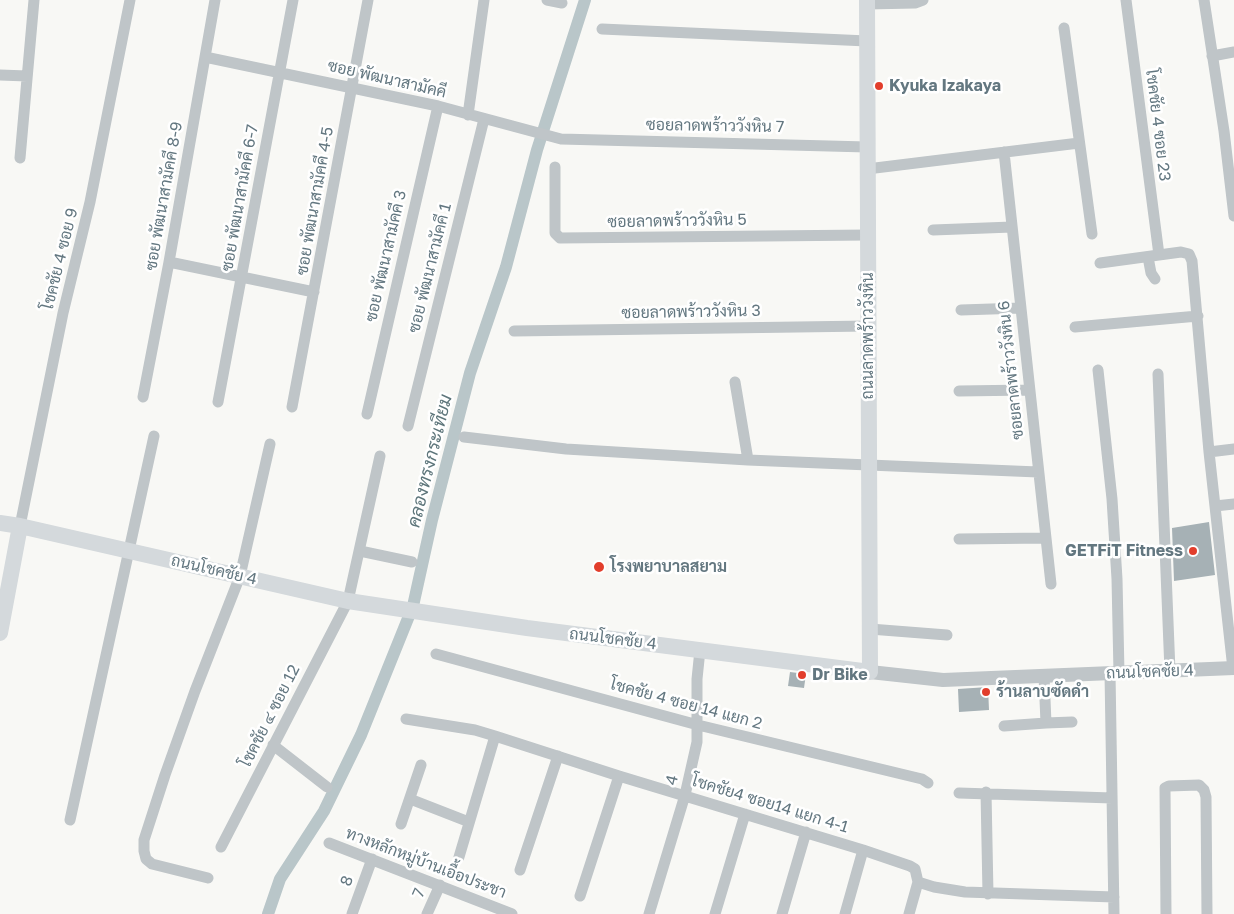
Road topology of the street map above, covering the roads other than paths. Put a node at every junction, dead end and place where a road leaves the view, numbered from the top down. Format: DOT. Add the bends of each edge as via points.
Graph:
graph roads {
  1 [pos="34,0"];
  2 [pos="130,0"];
  3 [pos="216,0"];
  4 [pos="293,0"];
  5 [pos="368,0"];
  6 [pos="484,0"];
  7 [pos="547,0"];
  8 [pos="923,0"];
  9 [pos="1126,0"];
  10 [pos="1204,0"];
  11 [pos="867,2"];
  12 [pos="562,4"];
  13 [pos="1064,28"];
  14 [pos="602,29"];
  15 [pos="867,40"];
  16 [pos="1234,52"];
  17 [pos="1212,56"];
  18 [pos="205,57"];
  19 [pos="279,72"];
  20 [pos="0,75"];
  21 [pos="27,76"];
  22 [pos="352,88"];
  23 [pos="438,106"];
  24 [pos="468,115"];
  25 [pos="484,118"];
  26 [pos="1229,130"];
  27 [pos="562,139"];
  28 [pos="1078,143"];
  29 [pos="867,147"];
  30 [pos="1004,152"];
  31 [pos="20,158"];
  32 [pos="555,167"];
  33 [pos="867,169"];
  34 [pos="1234,211"];
  35 [pos="1012,227"];
  36 [pos="933,230"];
  37 [pos="1092,234"];
  38 [pos="868,235"];
  39 [pos="1154,256"];
  40 [pos="169,262"];
  41 [pos="1100,263"];
  42 [pos="242,277"];
  43 [pos="1155,279"];
  44 [pos="314,292"];
  45 [pos="1021,308"];
  46 [pos="961,310"];
  47 [pos="1198,316"];
  48 [pos="868,326"];
  49 [pos="1074,327"];
  50 [pos="514,331"];
  51 [pos="1098,370"];
  52 [pos="1158,374"];
  53 [pos="735,382"];
  54 [pos="1029,390"];
  55 [pos="959,391"];
  56 [pos="142,397"];
  57 [pos="218,402"];
  58 [pos="292,407"];
  59 [pos="367,414"];
  60 [pos="408,426"];
  61 [pos="154,436"];
  62 [pos="464,437"];
  63 [pos="270,444"];
  64 [pos="1234,449"];
  65 [pos="1209,452"];
  66 [pos="380,456"];
  67 [pos="748,460"];
  68 [pos="869,465"];
  69 [pos="1038,472"];
  70 [pos="1234,504"];
  71 [pos="1215,506"];
  72 [pos="0,523"];
  73 [pos="20,526"];
  74 [pos="1046,538"];
  75 [pos="959,539"];
  76 [pos="130,551"];
  77 [pos="360,551"];
  78 [pos="412,562"];
  79 [pos="240,576"];
  80 [pos="1052,584"];
  81 [pos="348,601"];
  82 [pos="870,629"];
  83 [pos="0,633"];
  84 [pos="947,635"];
  85 [pos="700,650"];
  86 [pos="436,654"];
  87 [pos="1233,668"];
  88 [pos="1170,671"];
  89 [pos="870,672"];
  90 [pos="1114,673"];
  91 [pos="1044,676"];
  92 [pos="406,719"];
  93 [pos="1072,722"];
  94 [pos="1046,723"];
  95 [pos="698,725"];
  96 [pos="1004,726"];
  97 [pos="495,736"];
  98 [pos="272,745"];
  99 [pos="558,756"];
  100 [pos="421,765"];
  101 [pos="620,776"];
  102 [pos="928,783"];
  103 [pos="327,787"];
  104 [pos="986,792"];
  105 [pos="959,793"];
  106 [pos="685,795"];
  107 [pos="1112,798"];
  108 [pos="410,799"];
  109 [pos="746,814"];
  110 [pos="70,820"];
  111 [pos="469,822"];
  112 [pos="401,824"];
  113 [pos="806,832"];
  114 [pos="329,843"];
  115 [pos="221,847"];
  116 [pos="863,850"];
  117 [pos="459,857"];
  118 [pos="372,859"];
  119 [pos="520,870"];
  120 [pos="208,878"];
  121 [pos="918,882"];
  122 [pos="440,885"];
  123 [pos="988,894"];
  124 [pos="580,896"];
  125 [pos="1114,897"];
  126 [pos="508,913"];
  127 [pos="352,914"];
  128 [pos="427,914"];
  129 [pos="650,914"];
  130 [pos="715,914"];
  131 [pos="782,914"];
  132 [pos="845,914"];
  133 [pos="909,914"];
  134 [pos="1114,914"];
  135 [pos="1166,914"];
  136 [pos="1207,914"];
  1 -- 21 [label="street"];
  2 -- 73 [label="street, โชคชัย 4 ซอย 9"];
  3 -- 18 [label="street, ซอย พัฒนาสามัคคี 8-9"];
  4 -- 19 [label="street, ซอย พัฒนาสามัคคี 6-7"];
  5 -- 22 [label="street, ซอย พัฒนาสามัคคี 4-5"];
  6 -- 24 [label="street"];
  7 -- 12 [label="street"];
  8 -- 11 [label="street" via="915,3"];
  9 -- 39 [label="street, โชคชัย 4 ซอย 23"];
  10 -- 17 [label="street"];
  11 -- 15 [label="main road, ถนนลาดพร้าววังหิน"];
  13 -- 28 [label="street"];
  14 -- 15 [label="street"];
  15 -- 29 [label="main road, ถนนลาดพร้าววังหิน"];
  16 -- 17 [label="street"];
  17 -- 26 [label="street"];
  18 -- 19 [label="street, ซอย พัฒนาสามัคคี"];
  18 -- 40 [label="street, ซอย พัฒนาสามัคคี 8-9"];
  19 -- 22 [label="street, ซอย พัฒนาสามัคคี"];
  19 -- 42 [label="street, ซอย พัฒนาสามัคคี 6-7"];
  20 -- 21 [label="street"];
  21 -- 31 [label="street"];
  22 -- 23 [label="street, ซอย พัฒนาสามัคคี"];
  22 -- 44 [label="street, ซอย พัฒนาสามัคคี 4-5"];
  23 -- 24 [label="street, ซอย พัฒนาสามัคคี"];
  23 -- 59 [label="street, ซอย พัฒนาสามัคคี 3"];
  24 -- 25 [label="street, ซอย พัฒนาสามัคคี"];
  25 -- 27 [label="street, ซอย พัฒนาสามัคคี"];
  25 -- 60 [label="street, ซอย พัฒนาสามัคคี 1"];
  26 -- 34 [label="street"];
  27 -- 29 [label="street, ซอยลาดพร้าววังหิน 7"];
  28 -- 30 [label="street"];
  28 -- 37 [label="street"];
  29 -- 33 [label="main road, ถนนลาดพร้าววังหิน"];
  30 -- 33 [label="street"];
  30 -- 35 [label="street, ซอยลาดพร้าววังหิน 6"];
  32 -- 38 [label="street, ซอยลาดพร้าววังหิน 5" via="555,233 560,238"];
  33 -- 38 [label="main road, ถนนลาดพร้าววังหิน"];
  35 -- 36 [label="street"];
  35 -- 45 [label="street, ซอยลาดพร้าววังหิน 6"];
  38 -- 48 [label="main road, ถนนลาดพร้าววังหิน"];
  39 -- 41 [label="street"];
  39 -- 43 [label="street, โชคชัย 4 ซอย 23" via="1151,273"];
  39 -- 47 [label="street" via="1189,254"];
  40 -- 42 [label="street"];
  40 -- 56 [label="street, ซอย พัฒนาสามัคคี 8-9"];
  42 -- 44 [label="street"];
  42 -- 57 [label="street, ซอย พัฒนาสามัคคี 6-7"];
  44 -- 58 [label="street, ซอย พัฒนาสามัคคี 4-5"];
  45 -- 46 [label="street"];
  45 -- 54 [label="street, ซอยลาดพร้าววังหิน 6"];
  47 -- 49 [label="street"];
  47 -- 65 [label="street"];
  48 -- 50 [label="street, ซอยลาดพร้าววังหิน 3"];
  48 -- 68 [label="main road, ถนนลาดพร้าววังหิน"];
  51 -- 90 [label="street" via="1116,559"];
  52 -- 88 [label="street"];
  53 -- 67 [label="street"];
  54 -- 55 [label="street"];
  54 -- 69 [label="street, ซอยลาดพร้าววังหิน 6"];
  61 -- 76 [label="street"];
  62 -- 67 [label="street" via="566,449"];
  63 -- 79 [label="street"];
  64 -- 65 [label="street"];
  65 -- 71 [label="street"];
  66 -- 77 [label="street, โชคชัย ๔ ซอย 12"];
  67 -- 68 [label="street"];
  68 -- 69 [label="street"];
  68 -- 82 [label="main road, ถนนลาดพร้าววังหิน"];
  69 -- 74 [label="street, ซอยลาดพร้าววังหิน 6"];
  70 -- 71 [label="street"];
  71 -- 87 [label="street"];
  72 -- 73 [label="main road, ถนนโชคชัย 4"];
  73 -- 76 [label="main road, ถนนโชคชัย 4"];
  73 -- 83 [label="main road"];
  74 -- 75 [label="street"];
  74 -- 80 [label="street, ซอยลาดพร้าววังหิน 6"];
  76 -- 79 [label="main road, ถนนโชคชัย 4"];
  76 -- 110 [label="street"];
  77 -- 78 [label="street"];
  77 -- 81 [label="street, โชคชัย ๔ ซอย 12"];
  79 -- 81 [label="main road, ถนนโชคชัย 4"];
  79 -- 120 [label="street" via="164,775 144,840 146,859 152,864"];
  81 -- 85 [label="main road, ถนนโชคชัย 4"];
  81 -- 98 [label="street, โชคชัย ๔ ซอย 12"];
  82 -- 84 [label="street"];
  82 -- 89 [label="main road, ถนนลาดพร้าววังหิน"];
  85 -- 89 [label="main road, ถนนโชคชัย 4"];
  85 -- 95 [label="street, 4"];
  86 -- 95 [label="street, โชคชัย 4 ซอย 14 แยก 2"];
  87 -- 88 [label="street, ถนนโชคชัย 4"];
  88 -- 90 [label="street, ถนนโชคชัย 4"];
  89 -- 91 [label="street, ถนนโชคชัย 4" via="943,680"];
  90 -- 91 [label="street, ถนนโชคชัย 4"];
  90 -- 107 [label="street"];
  91 -- 94 [label="street"];
  92 -- 97 [label="street, โชคชัย4 ซอย14 แยก 4-1"];
  93 -- 94 [label="street"];
  94 -- 96 [label="street"];
  95 -- 102 [label="street, โชคชัย 4 ซอย 14 แยก 2"];
  95 -- 106 [label="street, 4"];
  97 -- 99 [label="street, โชคชัย4 ซอย14 แยก 4-1"];
  97 -- 111 [label="street"];
  98 -- 103 [label="street"];
  98 -- 115 [label="street, โชคชัย ๔ ซอย 12"];
  99 -- 101 [label="street, โชคชัย4 ซอย14 แยก 4-1"];
  99 -- 119 [label="street"];
  100 -- 108 [label="street"];
  101 -- 106 [label="street, โชคชัย4 ซอย14 แยก 4-1"];
  101 -- 124 [label="street"];
  104 -- 105 [label="street"];
  104 -- 107 [label="street"];
  104 -- 123 [label="street"];
  106 -- 109 [label="street, โชคชัย4 ซอย14 แยก 4-1"];
  106 -- 129 [label="street, 4"];
  107 -- 125 [label="street"];
  108 -- 111 [label="street"];
  108 -- 112 [label="street"];
  109 -- 113 [label="street, โชคชัย4 ซอย14 แยก 4-1"];
  109 -- 130 [label="street"];
  111 -- 117 [label="street"];
  113 -- 116 [label="street, โชคชัย4 ซอย14 แยก 4-1"];
  113 -- 131 [label="street"];
  114 -- 118 [label="street, ทางหลักหมู่บ้านเอื้อประชา"];
  116 -- 121 [label="street, โชคชัย4 ซอย14 แยก 4-1" via="910,866 915,869"];
  116 -- 132 [label="street"];
  118 -- 122 [label="street, ทางหลักหมู่บ้านเอื้อประชา"];
  118 -- 127 [label="street, 8"];
  121 -- 123 [label="street" via="948,890"];
  121 -- 133 [label="street"];
  122 -- 126 [label="street, ทางหลักหมู่บ้านเอื้อประชา"];
  122 -- 128 [label="street, 7"];
  123 -- 125 [label="street"];
  125 -- 134 [label="street"];
  135 -- 136 [label="street" via="1165,788 1199,785 1206,797"];
}
